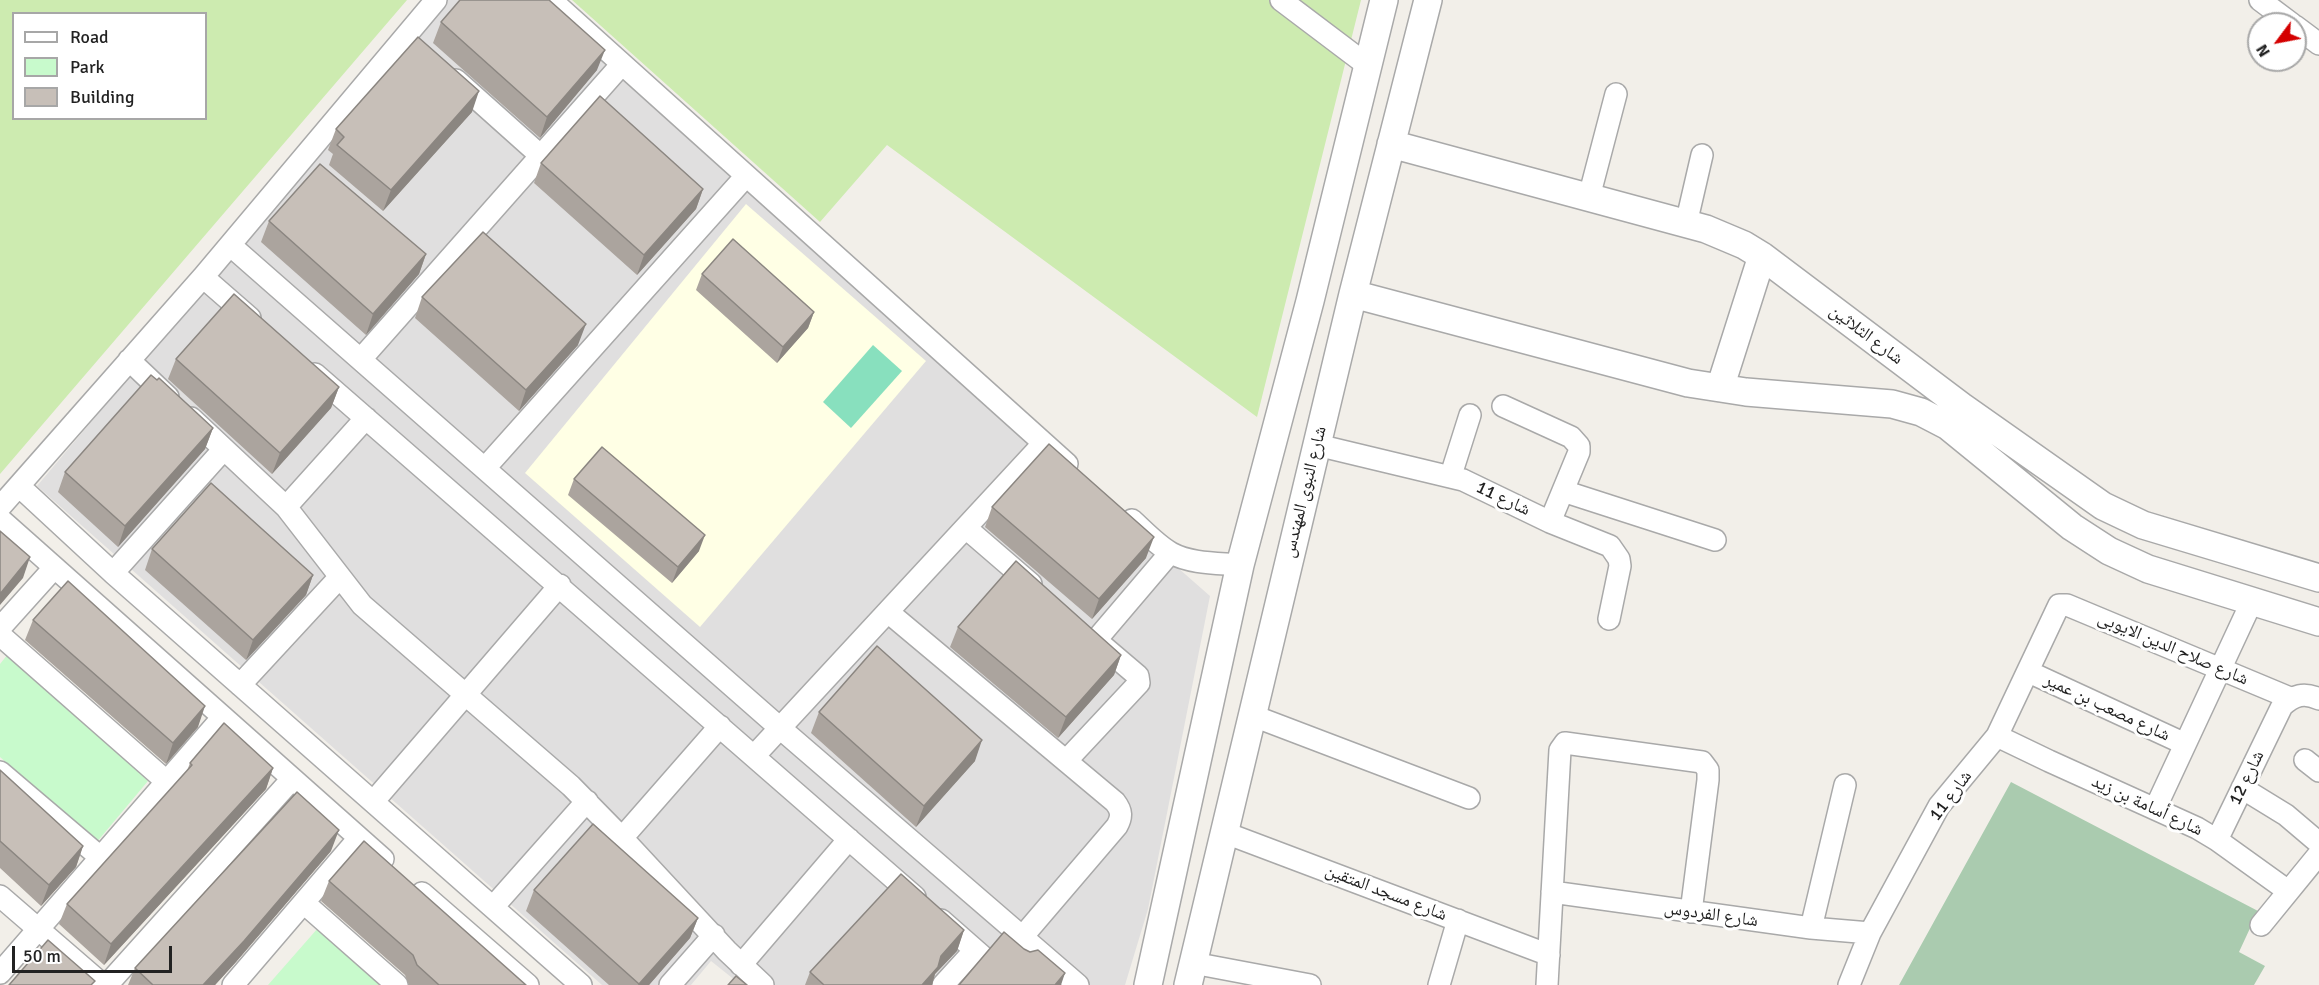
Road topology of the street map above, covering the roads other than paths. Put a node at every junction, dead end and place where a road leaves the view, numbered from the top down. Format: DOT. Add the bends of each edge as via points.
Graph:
graph roads {
  1 [pos="436,0"];
  2 [pos="551,0"];
  3 [pos="1281,0"];
  4 [pos="1384,0"];
  5 [pos="1428,0"];
  6 [pos="2260,0"];
  7 [pos="2276,12"];
  8 [pos="2307,35"];
  9 [pos="406,36"];
  10 [pos="2319,44"];
  11 [pos="423,51"];
  12 [pos="622,64"];
  13 [pos="1368,65"];
  14 [pos="440,66"];
  15 [pos="1616,94"];
  16 [pos="1391,144"];
  17 [pos="1702,155"];
  18 [pos="541,156"];
  19 [pos="302,159"];
  20 [pos="320,174"];
  21 [pos="746,176"];
  22 [pos="1589,197"];
  23 [pos="1686,224"];
  24 [pos="230,245"];
  25 [pos="1762,256"];
  26 [pos="419,258"];
  27 [pos="437,273"];
  28 [pos="203,277"];
  29 [pos="1310,301"];
  30 [pos="1351,302"];
  31 [pos="267,332"];
  32 [pos="361,359"];
  33 [pos="129,360"];
  34 [pos="303,363"];
  35 [pos="1720,387"];
  36 [pos="1503,406"];
  37 [pos="1470,415"];
  38 [pos="1954,416"];
  39 [pos="366,418"];
  40 [pos="1044,444"];
  41 [pos="1317,445"];
  42 [pos="224,449"];
  43 [pos="485,468"];
  44 [pos="1079,475"];
  45 [pos="1451,475"];
  46 [pos="19,486"];
  47 [pos="1563,491"];
  48 [pos="1115,506"];
  49 [pos="0,507"];
  50 [pos="286,507"];
  51 [pos="0,519"];
  52 [pos="1550,522"];
  53 [pos="966,528"];
  54 [pos="1715,540"];
  55 [pos="1170,553"];
  56 [pos="1240,565"];
  57 [pos="54,568"];
  58 [pos="113,573"];
  59 [pos="339,578"];
  60 [pos="2319,578"];
  61 [pos="560,585"];
  62 [pos="1044,595"];
  63 [pos="2252,601"];
  64 [pos="2056,608"];
  65 [pos="888,612"];
  66 [pos="1609,619"];
  67 [pos="2319,622"];
  68 [pos="1079,625"];
  69 [pos="0,628"];
  70 [pos="0,635"];
  71 [pos="1096,640"];
  72 [pos="2219,669"];
  73 [pos="2029,672"];
  74 [pos="240,685"];
  75 [pos="466,694"];
  76 [pos="2290,698"];
  77 [pos="2319,699"];
  78 [pos="1251,714"];
  79 [pos="223,717"];
  80 [pos="720,726"];
  81 [pos="780,728"];
  82 [pos="1997,736"];
  83 [pos="2185,744"];
  84 [pos="754,756"];
  85 [pos="1066,762"];
  86 [pos="0,772"];
  87 [pos="292,779"];
  88 [pos="166,781"];
  89 [pos="1845,785"];
  90 [pos="2242,788"];
  91 [pos="1469,798"];
  92 [pos="586,801"];
  93 [pos="373,802"];
  94 [pos="2155,809"];
  95 [pos="1223,832"];
  96 [pos="359,838"];
  97 [pos="622,838"];
  98 [pos="849,839"];
  99 [pos="2217,840"];
  100 [pos="2319,843"];
  101 [pos="2319,854"];
  102 [pos="99,857"];
  103 [pos="2288,891"];
  104 [pos="1552,892"];
  105 [pos="0,896"];
  106 [pos="303,903"];
  107 [pos="493,907"];
  108 [pos="1691,912"];
  109 [pos="1458,920"];
  110 [pos="2261,925"];
  111 [pos="1811,928"];
  112 [pos="38,929"];
  113 [pos="1870,933"];
  114 [pos="714,936"];
  115 [pos="1023,936"];
  116 [pos="975,950"];
  117 [pos="1549,955"];
  118 [pos="741,965"];
  119 [pos="0,973"];
  120 [pos="1191,974"];
  121 [pos="239,983"];
  122 [pos="105,985"];
  123 [pos="397,985"];
  124 [pos="528,985"];
  125 [pos="581,985"];
  126 [pos="670,985"];
  127 [pos="763,985"];
  128 [pos="943,985"];
  129 [pos="1015,985"];
  130 [pos="1078,985"];
  131 [pos="1148,985"];
  132 [pos="1310,985"];
  133 [pos="1439,985"];
  134 [pos="1547,985"];
  135 [pos="1850,985"];
  1 -- 9 [label="street"];
  2 -- 12 [label="street"];
  3 -- 13 [label="street"];
  4 -- 13 [label="street"];
  5 -- 16 [label="street, شارع النبوى المهندس"];
  6 -- 7 [label="street"];
  8 -- 10 [label="street"];
  9 -- 11 [label="street"];
  9 -- 19 [label="street"];
  12 -- 18 [label="street"];
  12 -- 21 [label="street"];
  13 -- 29 [label="street"];
  14 -- 18 [label="street"];
  15 -- 22 [label="street"];
  16 -- 22 [label="street, شارع الثلاثين"];
  16 -- 30 [label="street, شارع النبوى المهندس"];
  17 -- 23 [label="street"];
  18 -- 27 [label="street"];
  19 -- 20 [label="street"];
  19 -- 24 [label="street"];
  21 -- 40 [label="street"];
  21 -- 43 [label="street"];
  22 -- 23 [label="street, شارع الثلاثين"];
  23 -- 25 [label="street, شارع الثلاثين" via="1725,236"];
  24 -- 28 [label="street"];
  24 -- 32 [label="street"];
  25 -- 35 [label="street"];
  25 -- 38 [label="street, شارع الثلاثين"];
  26 -- 27 [label="street"];
  27 -- 32 [label="street"];
  28 -- 31 [label="street"];
  28 -- 33 [label="street"];
  29 -- 30 [label="street, شارع الثلاثين"];
  29 -- 56 [label="street"];
  30 -- 35 [label="street, شارع الثلاثين" via="1688,383"];
  30 -- 41 [label="street, شارع النبوى المهندس"];
  32 -- 43 [label="street"];
  33 -- 42 [label="street"];
  33 -- 46 [label="street"];
  34 -- 39 [label="street"];
  35 -- 38 [label="street, شارع الثلاثين" via="1746,393 1892,404"];
  36 -- 47 [label="street" via="1576,441 1579,452"];
  37 -- 45 [label="street"];
  38 -- 60 [label="street, شارع الثلاثين" via="2122,516"];
  38 -- 63 [label="street, شارع الثلاثين" via="2072,527 2109,551 2148,569"];
  39 -- 50 [label="street"];
  39 -- 61 [label="street"];
  40 -- 44 [label="street"];
  40 -- 53 [label="street"];
  41 -- 45 [label="street, شارع 11"];
  41 -- 78 [label="street, شارع النبوى المهندس"];
  42 -- 50 [label="street"];
  42 -- 58 [label="street"];
  43 -- 81 [label="street"];
  45 -- 52 [label="street, شارع 11"];
  46 -- 49 [label="street"];
  46 -- 58 [label="street"];
  47 -- 52 [label="street"];
  47 -- 54 [label="street"];
  48 -- 55 [label="street"];
  50 -- 59 [label="street"];
  51 -- 57 [label="street"];
  52 -- 66 [label="street, شارع 11" via="1603,542 1616,551 1620,566"];
  53 -- 62 [label="street"];
  53 -- 65 [label="street"];
  55 -- 56 [label="street" via="1189,560"];
  55 -- 71 [label="street"];
  56 -- 131 [label="street"];
  57 -- 69 [label="street"];
  57 -- 79 [label="street"];
  58 -- 74 [label="street"];
  59 -- 74 [label="street"];
  59 -- 75 [label="street" via="362,605"];
  61 -- 75 [label="street"];
  61 -- 80 [label="street"];
  63 -- 67 [label="street, شارع الثلاثين"];
  63 -- 72 [label="street"];
  64 -- 72 [label="street, شارع صلاح الدين الايوبى" via="2067,605"];
  64 -- 73 [label="street, شارع 11"];
  65 -- 81 [label="street"];
  65 -- 85 [label="street"];
  68 -- 71 [label="street"];
  70 -- 88 [label="street"];
  71 -- 85 [label="street" via="1138,676 1139,683"];
  72 -- 76 [label="street, شارع صلاح الدين الايوبى"];
  72 -- 83 [label="street"];
  73 -- 82 [label="street, شارع 11"];
  73 -- 83 [label="street, شارع مصعب بن عمير"];
  74 -- 93 [label="street"];
  75 -- 92 [label="street"];
  75 -- 93 [label="street"];
  76 -- 77 [label="street" via="2310,695"];
  76 -- 90 [label="street, شارع 12" via="2282,706"];
  78 -- 91 [label="street"];
  78 -- 95 [label="street, شارع النبوى المهندس"];
  79 -- 87 [label="street"];
  79 -- 88 [label="street"];
  80 -- 84 [label="street"];
  80 -- 97 [label="street"];
  81 -- 84 [label="street"];
  81 -- 115 [label="street"];
  82 -- 94 [label="street, شارع أسامة بن زيد"];
  82 -- 113 [label="street, شارع 11" via="1939,806"];
  83 -- 94 [label="street"];
  84 -- 98 [label="street"];
  85 -- 115 [label="street" via="1115,802 1121,818"];
  86 -- 102 [label="street"];
  87 -- 96 [label="street"];
  87 -- 122 [label="street"];
  88 -- 102 [label="street"];
  89 -- 111 [label="street"];
  90 -- 99 [label="street, شارع 12"];
  90 -- 100 [label="street" via="2286,815"];
  92 -- 97 [label="street"];
  92 -- 107 [label="street"];
  93 -- 107 [label="street"];
  94 -- 99 [label="street, شارع أسامة بن زيد"];
  95 -- 109 [label="street, شارع مسجد المتقين"];
  95 -- 120 [label="street, شارع النبوى المهندس"];
  96 -- 106 [label="street"];
  96 -- 124 [label="street"];
  97 -- 114 [label="street"];
  98 -- 116 [label="street"];
  98 -- 118 [label="street"];
  99 -- 103 [label="street, شارع أسامة بن زيد"];
  101 -- 103 [label="street"];
  102 -- 112 [label="street"];
  103 -- 110 [label="street"];
  104 -- 108 [label="street, شارع الفردوس"];
  104 -- 108 [label="street" via="1561,746 1570,743 1693,759 1708,770"];
  104 -- 117 [label="street"];
  105 -- 112 [label="street"];
  106 -- 121 [label="street"];
  106 -- 123 [label="street"];
  107 -- 125 [label="street"];
  108 -- 111 [label="street, شارع الفردوس"];
  109 -- 117 [label="street, شارع مسجد المتقين"];
  109 -- 133 [label="street"];
  111 -- 113 [label="street, شارع الفردوس"];
  112 -- 119 [label="street"];
  112 -- 122 [label="street"];
  113 -- 135 [label="street, شارع 11"];
  114 -- 118 [label="street"];
  114 -- 126 [label="street"];
  115 -- 130 [label="street"];
  116 -- 128 [label="street"];
  116 -- 129 [label="street"];
  117 -- 134 [label="street"];
  118 -- 127 [label="street"];
  120 -- 132 [label="street"];
}
